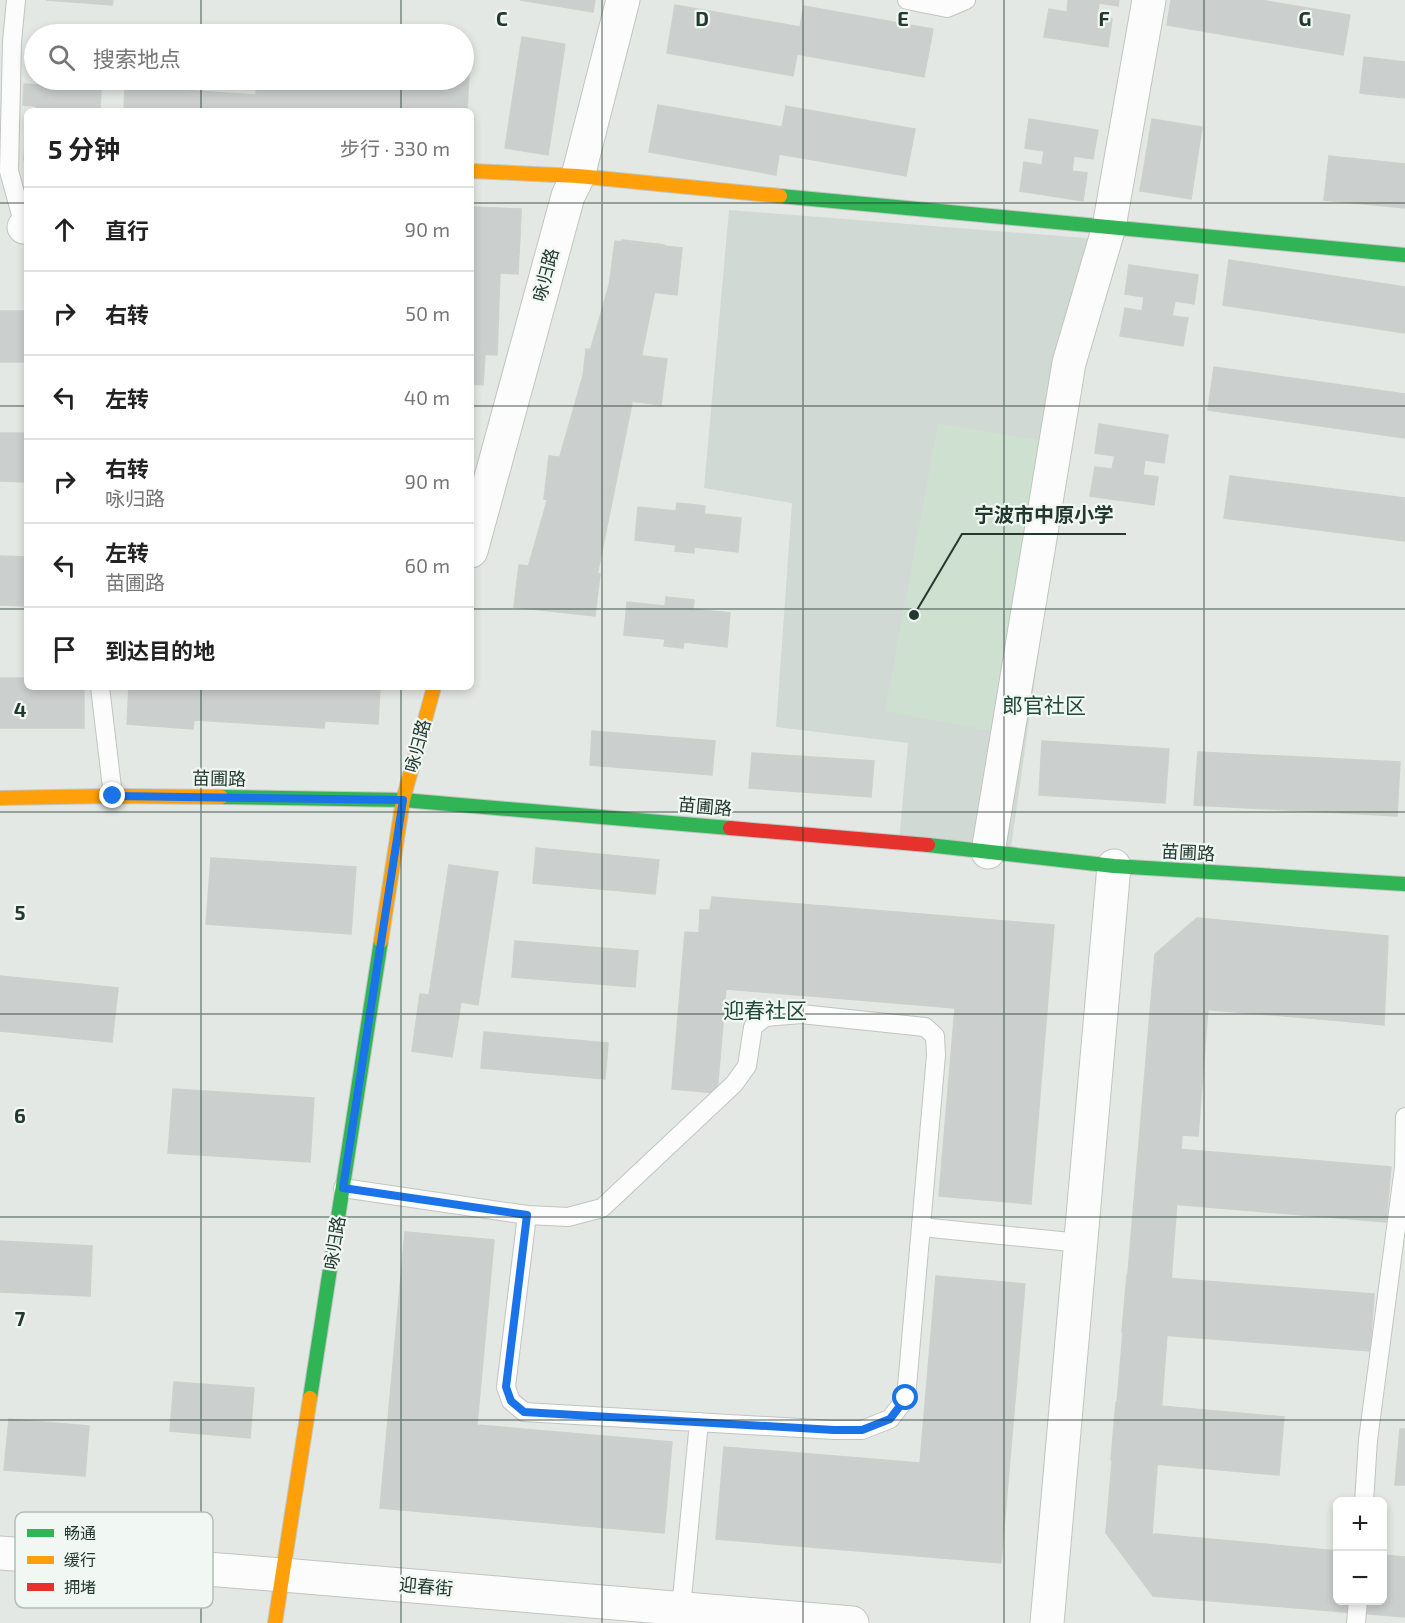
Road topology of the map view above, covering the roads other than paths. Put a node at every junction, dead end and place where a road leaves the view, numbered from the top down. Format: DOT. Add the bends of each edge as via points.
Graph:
graph roads {
  1 [pos="16,0"];
  2 [pos="623,0"];
  3 [pos="907,0"];
  4 [pos="966,0"];
  5 [pos="1149,0"];
  6 [pos="474,171"];
  7 [pos="578,176"];
  8 [pos="24,223"];
  9 [pos="1109,228"];
  10 [pos="1405,255"];
  11 [pos="474,540"];
  12 [pos="99,690"];
  13 [pos="433,690"];
  14 [pos="113,796"];
  15 [pos="0,798"];
  16 [pos="403,800"];
  17 [pos="988,852"];
  18 [pos="1114,867"];
  19 [pos="1405,884"];
  20 [pos="1405,1117"];
  21 [pos="343,1188"];
  22 [pos="527,1215"];
  23 [pos="921,1227"];
  24 [pos="1081,1243"];
  25 [pos="699,1422"];
  26 [pos="1364,1497"];
  27 [pos="0,1553"];
  28 [pos="15,1554"];
  29 [pos="213,1570"];
  30 [pos="283,1575"];
  31 [pos="1358,1605"];
  32 [pos="681,1608"];
  33 [pos="275,1623"];
  34 [pos="852,1623"];
  35 [pos="1047,1623"];
  36 [pos="1356,1623"];
  1 -- 8 [label="lane" via="9,171"];
  2 -- 7 [label="street, 咏归路"];
  3 -- 4 [label="lane" via="947,8"];
  5 -- 9 [label="street"];
  6 -- 7 [label="street"];
  7 -- 9 [label="street"];
  7 -- 11 [label="street, 咏归路" via="568,196"];
  9 -- 10 [label="street"];
  9 -- 17 [label="street" via="1069,363"];
  12 -- 14 [label="lane"];
  13 -- 16 [label="street, 咏归路"];
  14 -- 15 [label="street, 苗圃路"];
  14 -- 16 [label="street, 苗圃路"];
  16 -- 17 [label="street, 苗圃路"];
  16 -- 21 [label="street, 咏归路"];
  17 -- 18 [label="street, 苗圃路"];
  18 -- 19 [label="street, 苗圃路"];
  18 -- 24 [label="street"];
  20 -- 26 [label="lane" via="1404,1167 1368,1440"];
  21 -- 22 [label="lane"];
  21 -- 30 [label="street, 咏归路"];
  22 -- 23 [label="lane" via="568,1217 602,1208 734,1084 747,1066 753,1027 765,1017 801,1014 925,1027 935,1036"];
  22 -- 25 [label="lane" via="506,1387 511,1401 524,1412"];
  23 -- 24 [label="lane"];
  23 -- 25 [label="lane" via="906,1398 890,1419 862,1430"];
  24 -- 35 [label="street"];
  25 -- 32 [label="lane"];
  27 -- 28 [label="street, 迎春街"];
  29 -- 30 [label="street, 迎春街"];
  30 -- 32 [label="street, 迎春街"];
  30 -- 33 [label="street, 咏归路"];
  31 -- 36 [label="lane"];
  32 -- 34 [label="street, 迎春街"];
}
